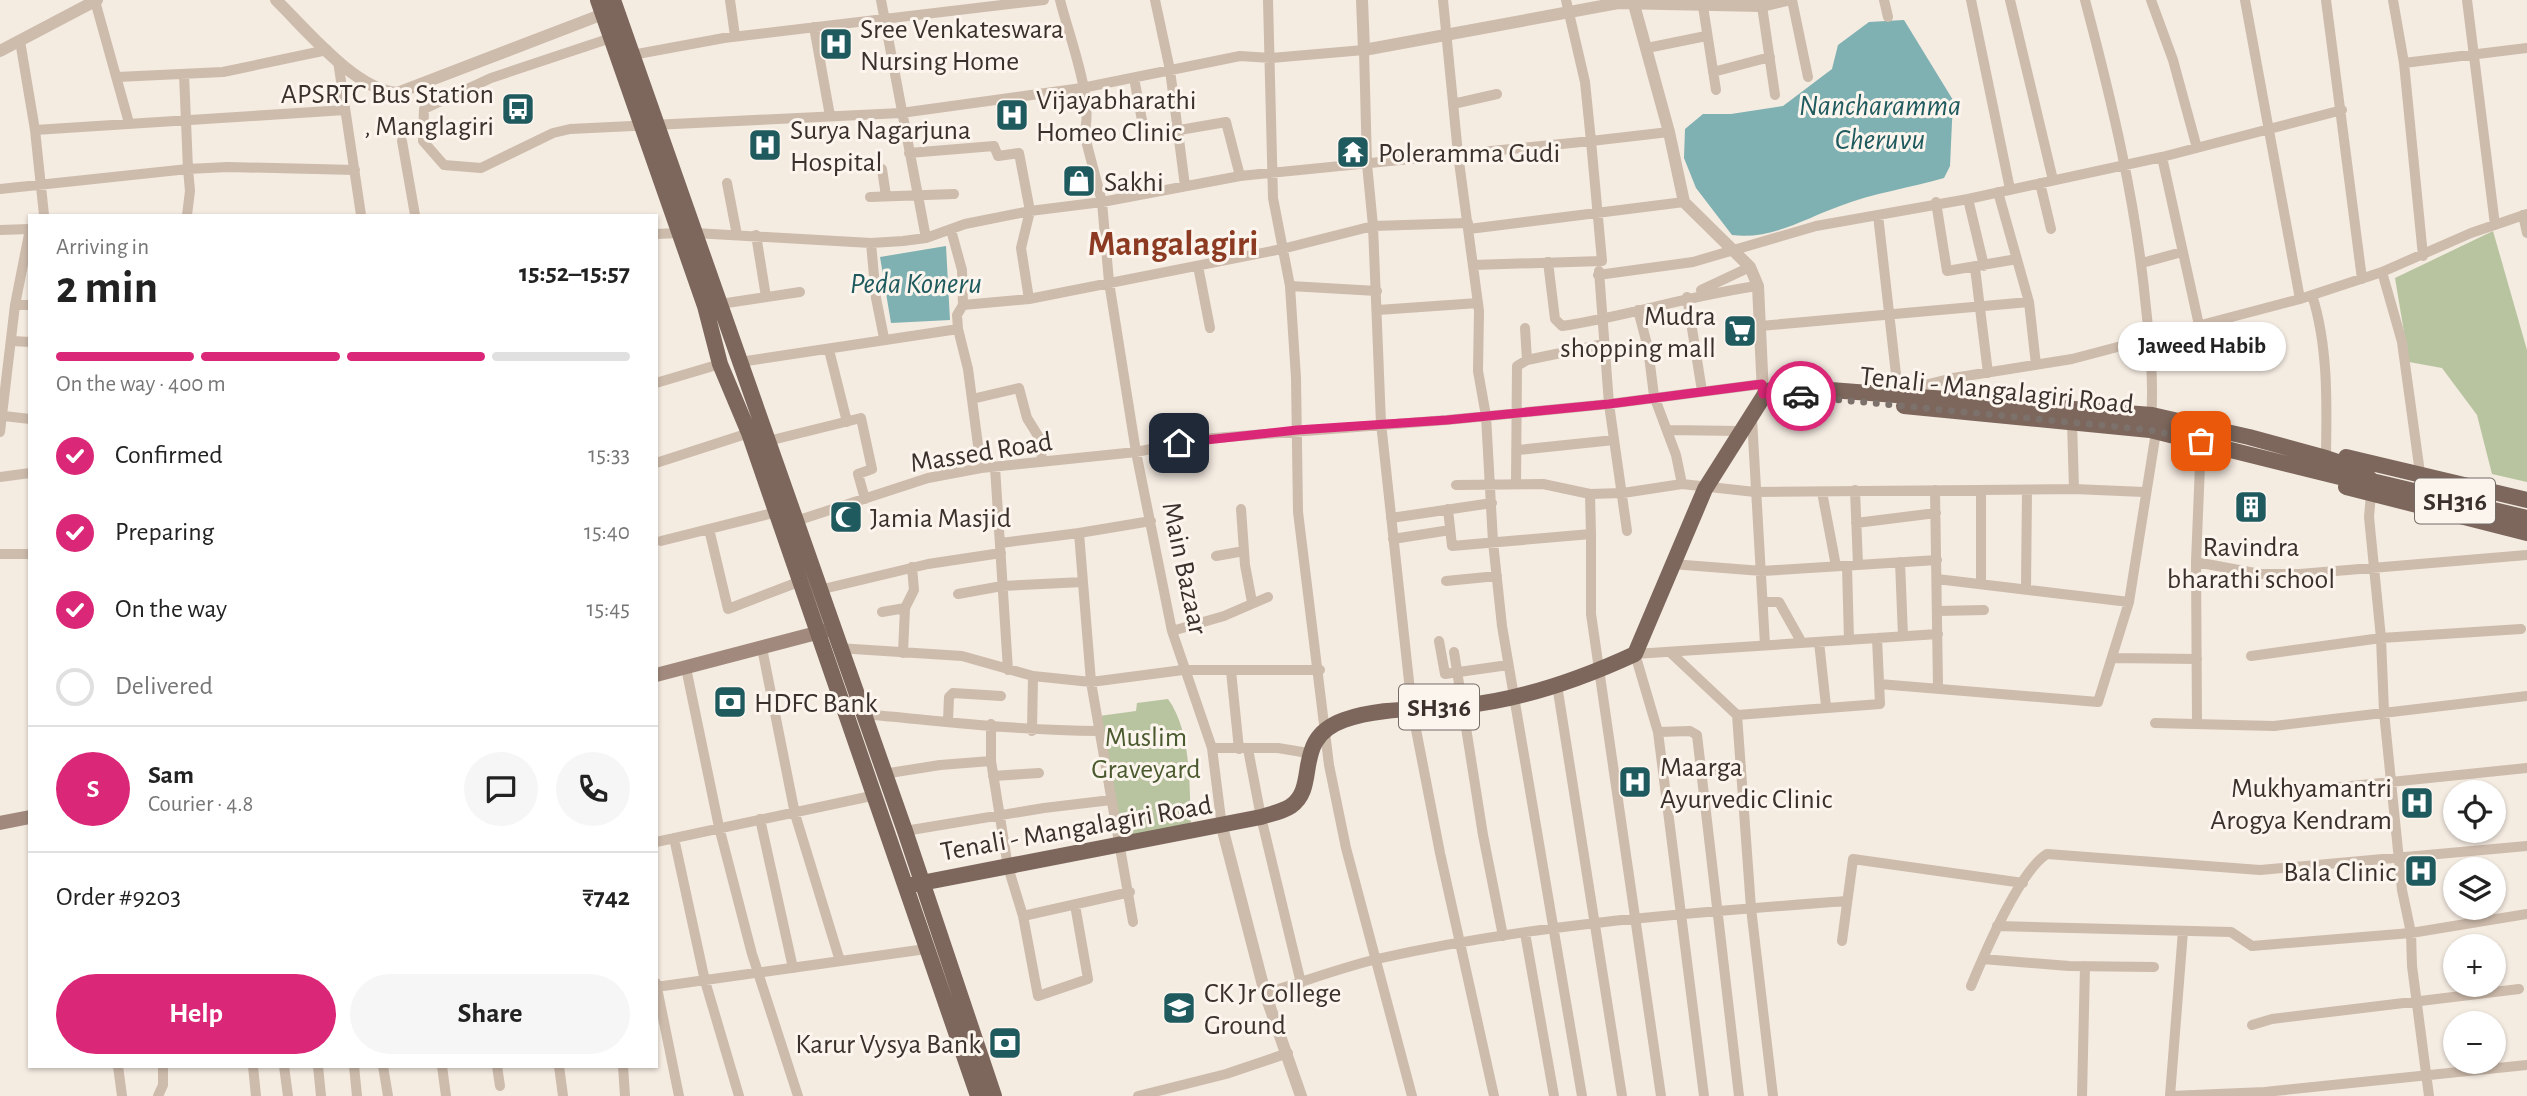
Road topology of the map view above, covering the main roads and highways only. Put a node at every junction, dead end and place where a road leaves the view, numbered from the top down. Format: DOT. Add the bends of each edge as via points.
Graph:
graph roads {
  1 [pos="608,6"];
  2 [pos="650,125"];
  3 [pos="687,233"];
  4 [pos="1781,390"];
  5 [pos="2152,426"];
  6 [pos="2309,453"];
  7 [pos="2376,487"];
  8 [pos="2527,500"];
  9 [pos="2527,518"];
  10 [pos="2527,533"];
  11 [pos="828,640"];
  12 [pos="658,675"];
  13 [pos="28,817"];
  14 [pos="0,822"];
  15 [pos="914,884"];
  16 [pos="978,1096"];
  17 [pos="994,1096"];
  1 -- 2 [label="main road" via="632,55"];
  1 -- 2 [label="main road" via="611,38"];
  2 -- 3 [label="main road"];
  3 -- 11 [label="main road" via="720,364 801,581"];
  3 -- 11 [label="main road" via="720,304 796,521 819,590"];
  4 -- 5 [label="main road, Tenali - Mangalagiri Road / SH316" via="1892,393"];
  4 -- 5 [label="main road, Tenali - Mangalagiri Road / SH316" via="1793,396"];
  4 -- 15 [label="main road, Tenali - Mangalagiri Road / SH316" via="1762,389 1705,489 1635,654 1599,671 1513,697 1343,720 1326,730 1308,752 1296,801 1261,817"];
  5 -- 6 [label="main road, Tenali - Mangalagiri Road / SH316"];
  5 -- 7 [label="main road, Tenali - Mangalagiri Road / SH316" via="2315,470 2333,484"];
  6 -- 7 [label="main road, Tenali - Mangalagiri Road / SH316" via="2359,468"];
  6 -- 8 [label="main road" via="2420,473"];
  7 -- 9 [label="main road, Tenali - Mangalagiri Road / SH316"];
  7 -- 10 [label="main road"];
  11 -- 12 [label="main road" via="762,648"];
  11 -- 15 [label="main road" via="876,795"];
  11 -- 15 [label="main road" via="863,714 905,831"];
  13 -- 14 [label="main road"];
  15 -- 16 [label="main road" via="926,949"];
  15 -- 17 [label="main road"];
}
